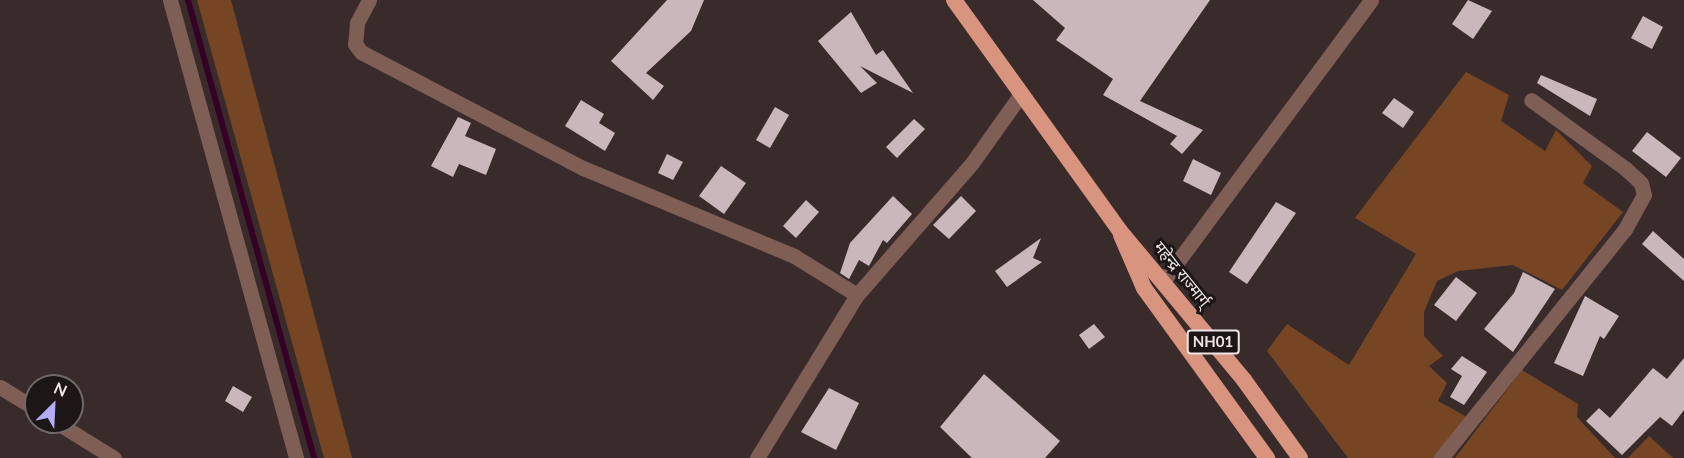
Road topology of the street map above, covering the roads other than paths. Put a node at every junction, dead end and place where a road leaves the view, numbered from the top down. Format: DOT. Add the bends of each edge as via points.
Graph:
graph roads {
  1 [pos="170,0"];
  2 [pos="369,0"];
  3 [pos="954,0"];
  4 [pos="1371,0"];
  5 [pos="1021,94"];
  6 [pos="1531,100"];
  7 [pos="1120,231"];
  8 [pos="1164,280"];
  9 [pos="857,295"];
  10 [pos="0,387"];
  11 [pos="24,402"];
  12 [pos="75,434"];
  13 [pos="114,458"];
  14 [pos="296,458"];
  15 [pos="757,458"];
  16 [pos="1267,458"];
  17 [pos="1300,458"];
  18 [pos="1441,458"];
  1 -- 14 [label="street"];
  2 -- 9 [label="street" via="355,44 378,63 583,168 794,256"];
  3 -- 5 [label="highway, महेन्द्र राज्मार्ग् / NH01"];
  4 -- 8 [label="street"];
  5 -- 7 [label="highway, महेन्द्र राज्मार्ग् / NH01"];
  5 -- 9 [label="street" via="972,163"];
  6 -- 18 [label="street" via="1626,169 1641,183 1644,195 1625,229"];
  7 -- 8 [label="highway, महेन्द्र राज्मार्ग् / NH01"];
  7 -- 16 [label="highway, महेन्द्र राज्मार्ग् / NH01" via="1144,288"];
  8 -- 17 [label="highway, महेन्द्र राज्मार्ग् / NH01"];
  9 -- 15 [label="street"];
  10 -- 11 [label="street"];
  12 -- 13 [label="street"];
}
